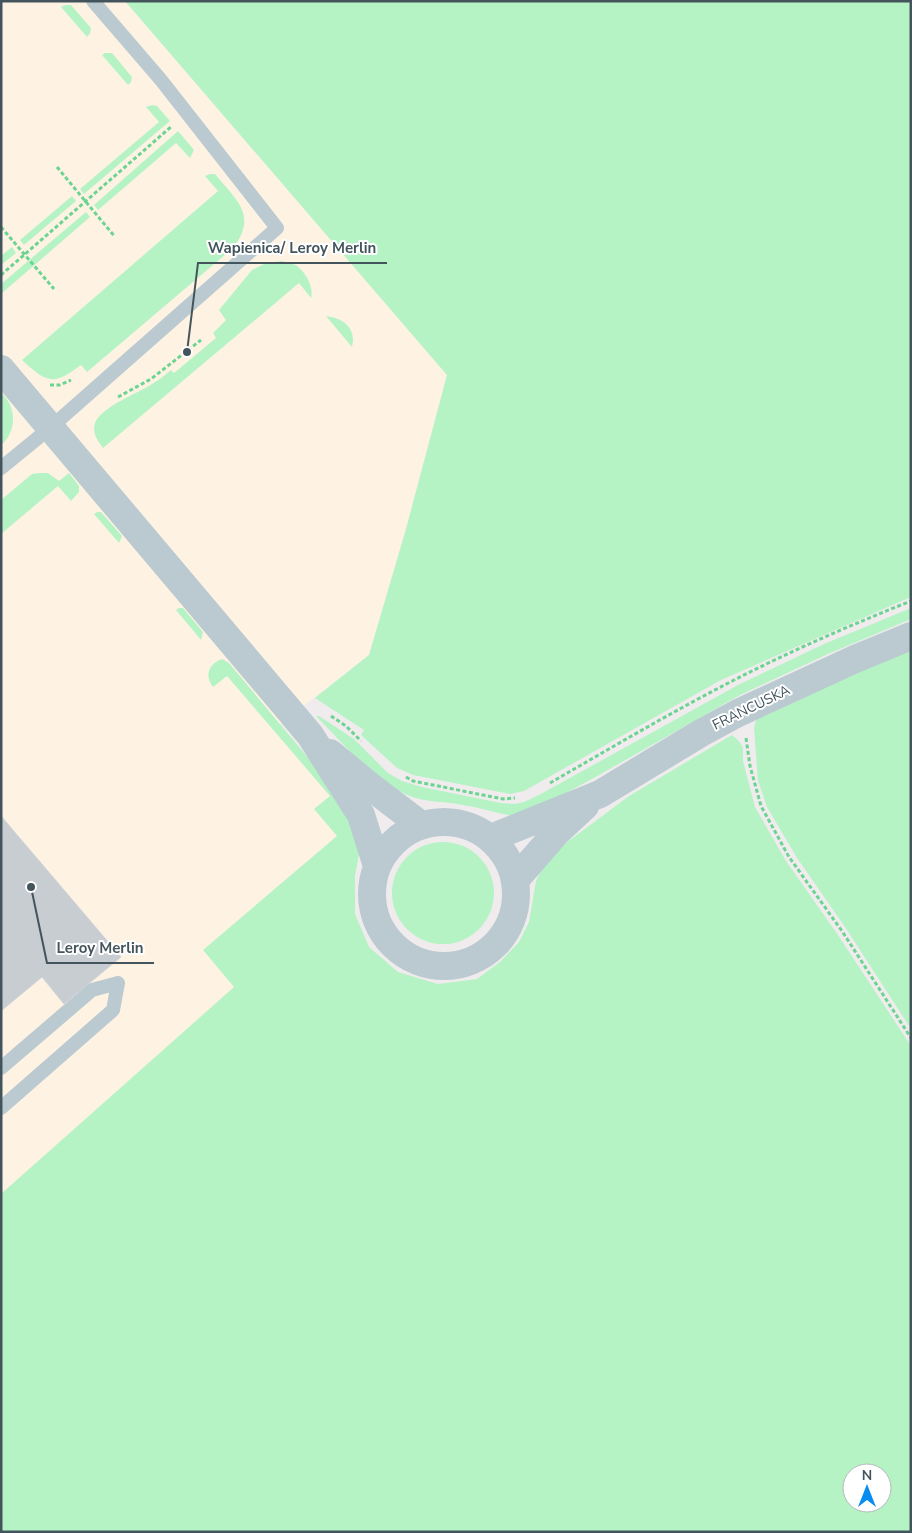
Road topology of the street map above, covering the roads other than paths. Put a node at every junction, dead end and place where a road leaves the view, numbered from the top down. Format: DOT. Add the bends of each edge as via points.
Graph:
graph roads {
  1 [pos="94,1"];
  2 [pos="1,368"];
  3 [pos="50,428"];
  4 [pos="1,468"];
  5 [pos="911,636"];
  6 [pos="310,736"];
  7 [pos="600,794"];
  8 [pos="421,824"];
  9 [pos="491,838"];
  10 [pos="377,866"];
  11 [pos="516,879"];
  12 [pos="1,1068"];
  13 [pos="1,1108"];
  1 -- 3 [label="lane" via="187,112 277,228"];
  2 -- 3 [label="street"];
  3 -- 4 [label="lane"];
  3 -- 6 [label="street"];
  5 -- 7 [label="street, FRANCUSKA" via="738,714"];
  6 -- 8 [label="street"];
  6 -- 10 [label="street" via="361,815"];
  7 -- 9 [label="street, FRANCUSKA"];
  7 -- 11 [label="street, FRANCUSKA" via="556,833"];
  8 -- 9 [label="street" via="446,821 470,825"];
  8 -- 10 [label="street" via="402,834 387,848"];
  9 -- 11 [label="street" via="507,857"];
  10 -- 11 [label="street" via="371,890 374,914 385,936 403,954 425,964 450,966 474,961 494,947 509,927 516,904"];
  12 -- 13 [label="lane" via="92,990 118,984 113,1010"];
}
